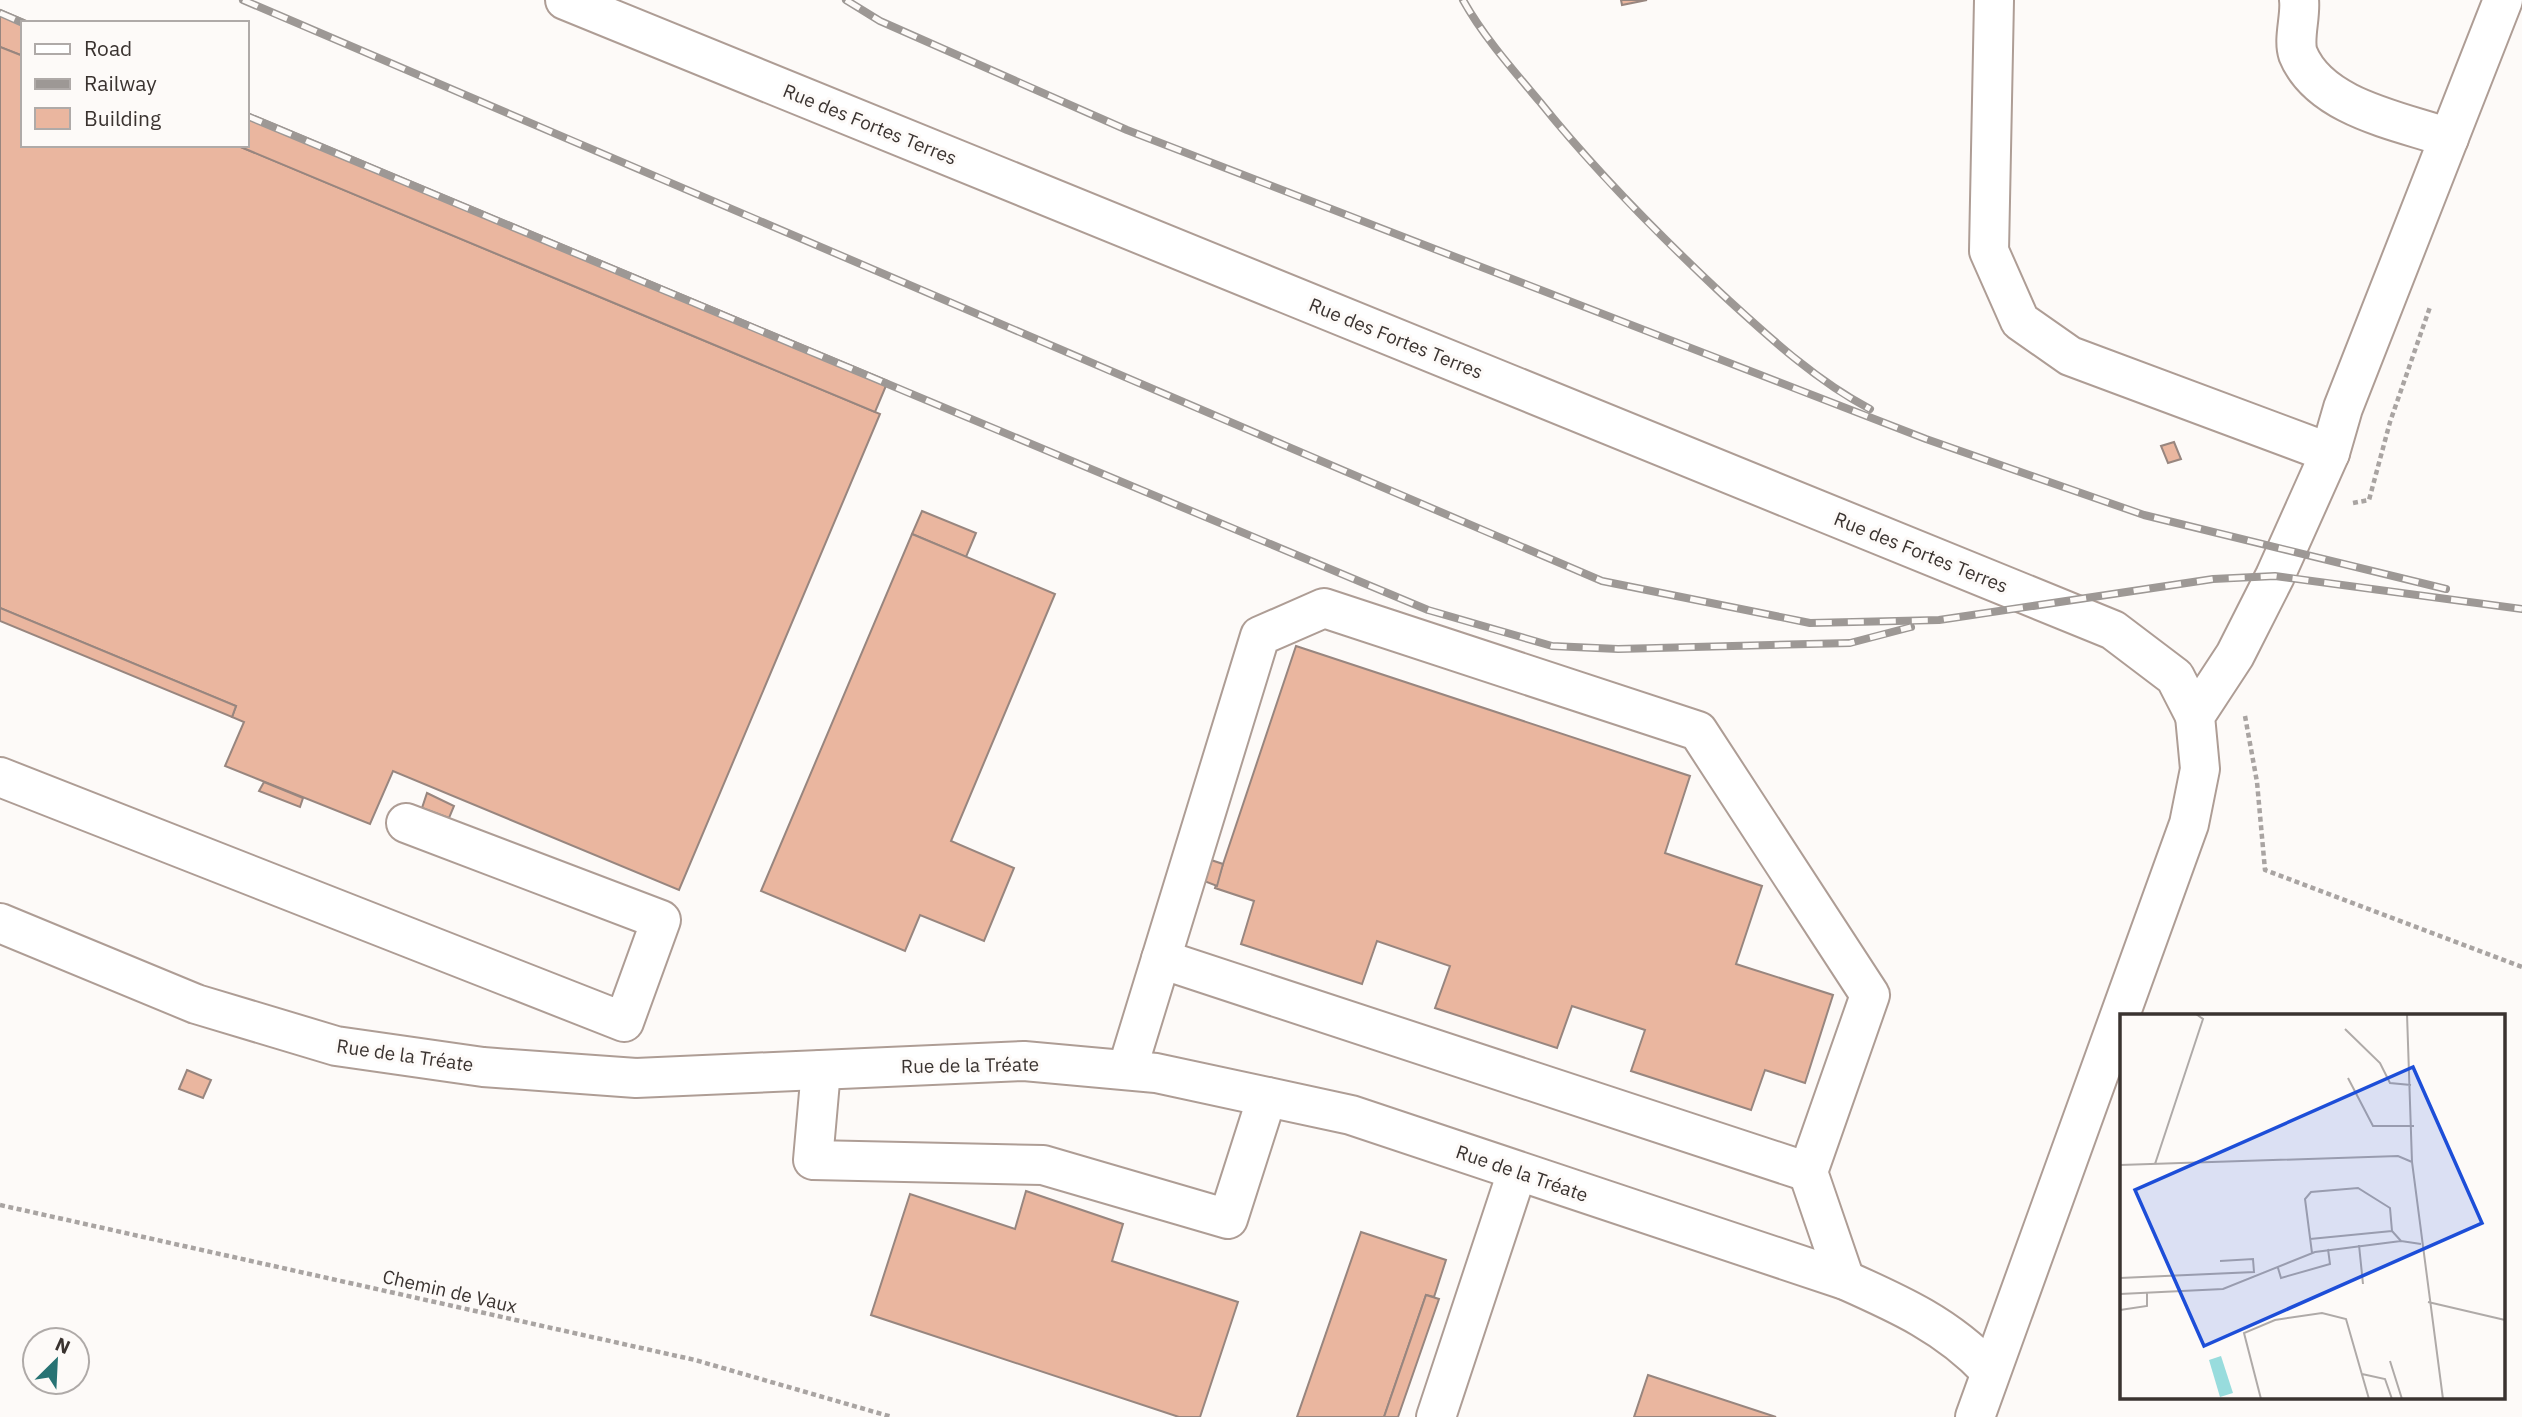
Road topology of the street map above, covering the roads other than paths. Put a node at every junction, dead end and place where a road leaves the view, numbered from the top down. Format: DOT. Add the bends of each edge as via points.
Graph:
graph roads {
  1 [pos="565,0"];
  2 [pos="1994,0"];
  3 [pos="2299,0"];
  4 [pos="2503,0"];
  5 [pos="2449,138"];
  6 [pos="2330,453"];
  7 [pos="2195,716"];
  8 [pos="0,777"];
  9 [pos="406,823"];
  10 [pos="0,923"];
  11 [pos="1161,959"];
  12 [pos="624,1022"];
  13 [pos="821,1070"];
  14 [pos="1127,1070"];
  15 [pos="636,1078"];
  16 [pos="1268,1097"];
  17 [pos="1517,1172"];
  18 [pos="1808,1172"];
  19 [pos="1845,1280"];
  20 [pos="1989,1370"];
  21 [pos="1437,1417"];
  22 [pos="1975,1417"];
  1 -- 7 [label="street, Rue des Fortes Terres" via="2113,630 2175,677"];
  2 -- 6 [label="street" via="1989,251 2021,321 2070,356"];
  3 -- 5 [label="street" via="2297,52 2318,82 2353,104"];
  4 -- 5 [label="street"];
  5 -- 6 [label="street" via="2343,408"];
  6 -- 7 [label="street" via="2235,654"];
  7 -- 20 [label="street" via="2200,769 2189,824"];
  8 -- 12 [label="street"];
  9 -- 12 [label="street" via="661,920"];
  10 -- 15 [label="street, Rue de la Tréate" via="197,1004 336,1046 483,1067"];
  11 -- 14 [label="street"];
  11 -- 18 [label="street"];
  11 -- 18 [label="street" via="1260,636 1324,608 1337,612 1698,731 1870,995"];
  12 -- 15 [label="street"];
  13 -- 14 [label="street, Rue de la Tréate" via="1024,1061"];
  13 -- 15 [label="street, Rue de la Tréate"];
  13 -- 16 [label="street" via="813,1160 1044,1165 1228,1219"];
  14 -- 16 [label="street, Rue de la Tréate"];
  16 -- 17 [label="street, Rue de la Tréate" via="1351,1115"];
  17 -- 19 [label="street, Rue de la Tréate"];
  17 -- 21 [label="street"];
  18 -- 19 [label="street"];
  19 -- 20 [label="street, Rue de la Tréate" via="1914,1310 1966,1345"];
  20 -- 22 [label="street"];
}
